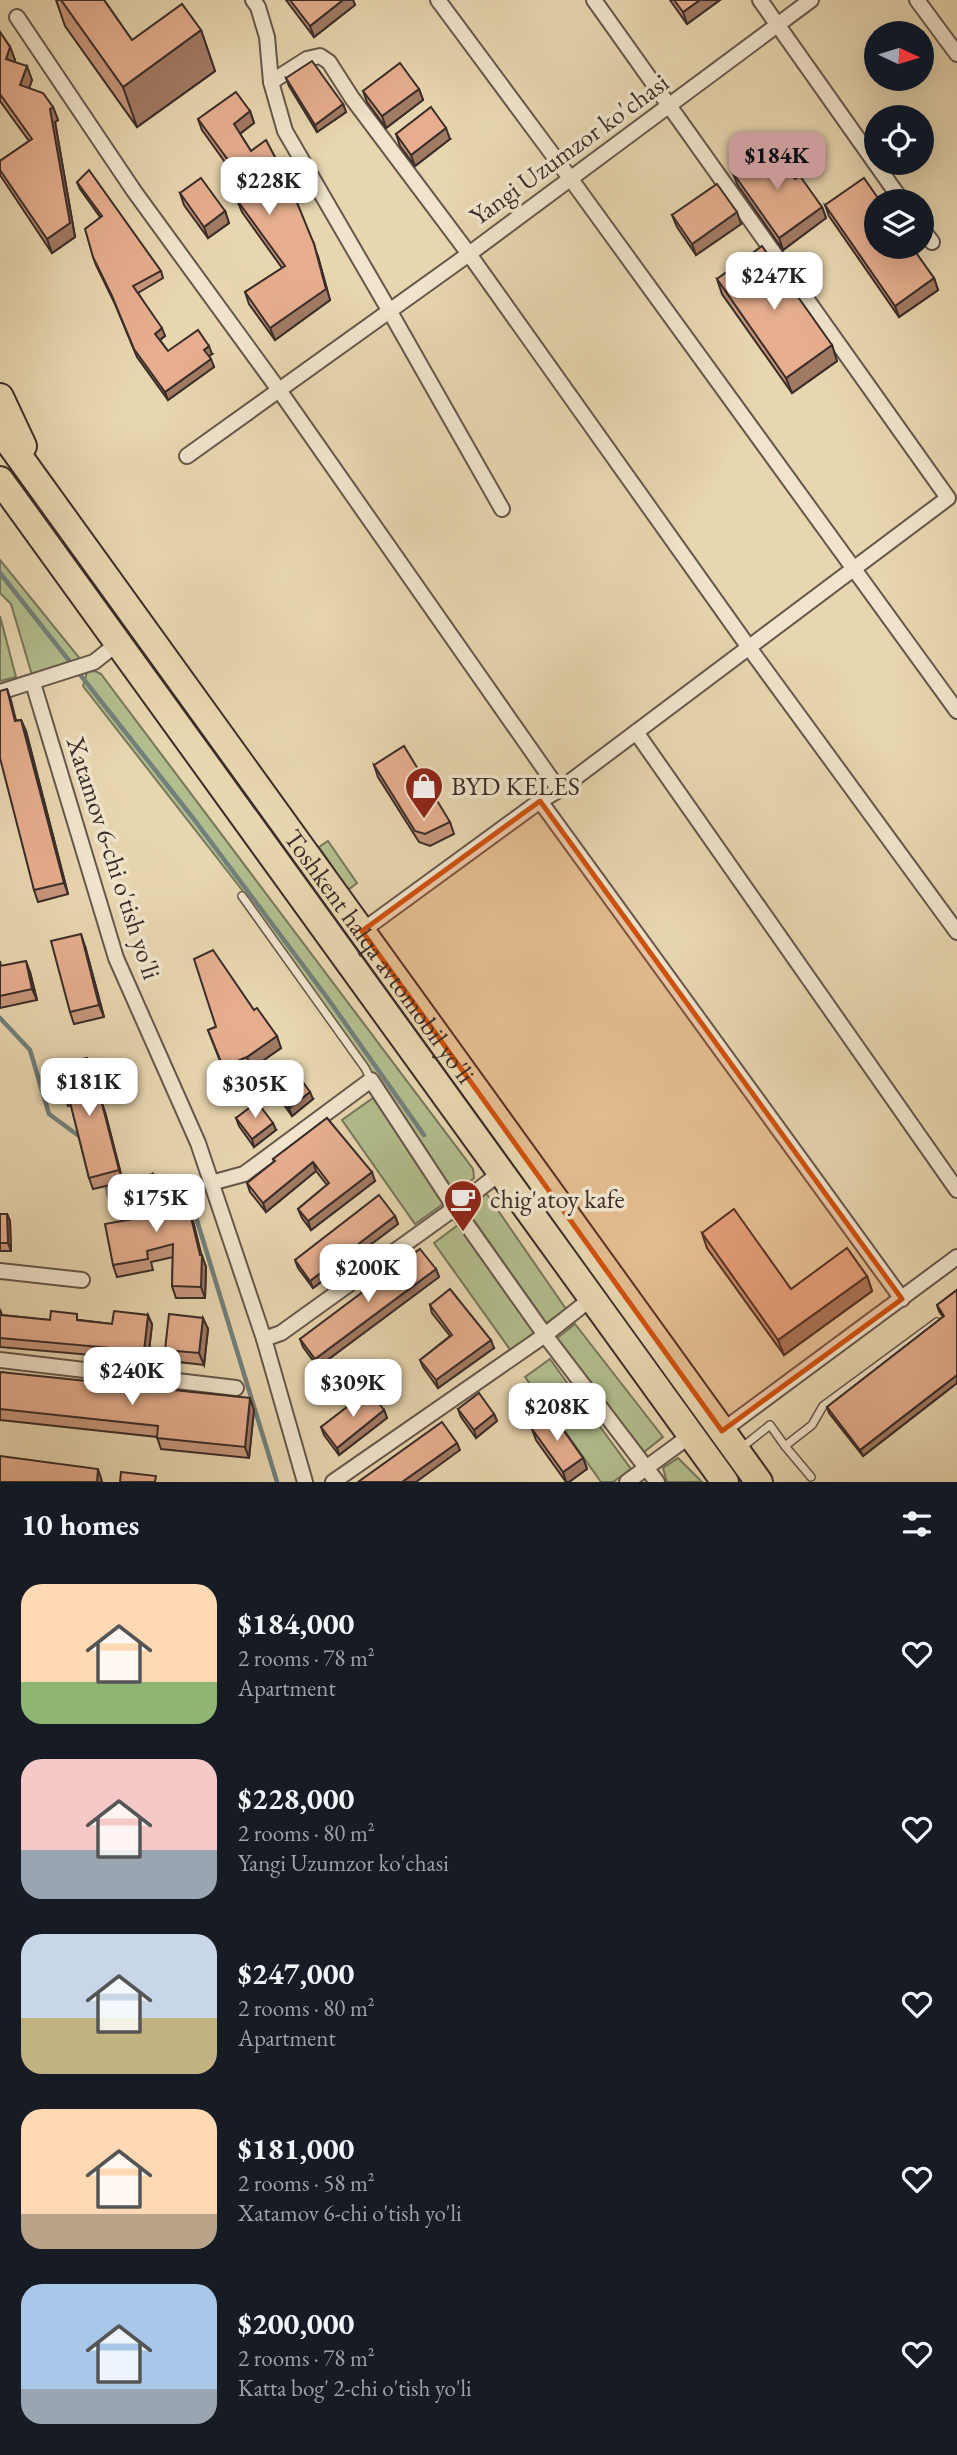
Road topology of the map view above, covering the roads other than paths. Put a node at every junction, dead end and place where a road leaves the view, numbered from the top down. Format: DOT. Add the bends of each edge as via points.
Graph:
graph roads {
  1 [pos="253,0"];
  2 [pos="438,0"];
  3 [pos="594,0"];
  4 [pos="760,0"];
  5 [pos="811,0"];
  6 [pos="917,0"];
  7 [pos="17,17"];
  8 [pos="776,26"];
  9 [pos="957,54"];
  10 [pos="271,82"];
  11 [pos="669,107"];
  12 [pos="570,178"];
  13 [pos="893,189"];
  14 [pos="469,254"];
  15 [pos="389,310"];
  16 [pos="279,390"];
  17 [pos="0,397"];
  18 [pos="0,430"];
  19 [pos="187,456"];
  20 [pos="0,480"];
  21 [pos="47,495"];
  22 [pos="0,500"];
  23 [pos="502,509"];
  24 [pos="33,526"];
  25 [pos="855,569"];
  26 [pos="118,643"];
  27 [pos="750,649"];
  28 [pos="33,682"];
  29 [pos="0,692"];
  30 [pos="957,711"];
  31 [pos="636,732"];
  32 [pos="559,790"];
  33 [pos="540,801"];
  34 [pos="242,896"];
  35 [pos="362,931"];
  36 [pos="957,932"];
  37 [pos="370,1080"];
  38 [pos="501,1172"];
  39 [pos="211,1183"];
  40 [pos="957,1190"];
  41 [pos="455,1208"];
  42 [pos="957,1257"];
  43 [pos="0,1270"];
  44 [pos="82,1280"];
  45 [pos="615,1282"];
  46 [pos="592,1298"];
  47 [pos="902,1299"];
  48 [pos="937,1322"];
  49 [pos="545,1335"];
  50 [pos="264,1339"];
  51 [pos="0,1360"];
  52 [pos="236,1388"];
  53 [pos="691,1435"];
  54 [pos="730,1441"];
  55 [pos="785,1446"];
  56 [pos="647,1467"];
  57 [pos="811,1477"];
  58 [pos="305,1482"];
  59 [pos="333,1482"];
  60 [pos="627,1482"];
  61 [pos="657,1482"];
  62 [pos="725,1482"];
  63 [pos="759,1482"];
  1 -- 10 [label="street" via="267,37"];
  2 -- 12 [label="street"];
  3 -- 11 [label="street"];
  4 -- 8 [label="street"];
  5 -- 8 [label="street, Yangi Uzumzor ko'chasi"];
  6 -- 9 [label="street"];
  7 -- 16 [label="street" via="134,191"];
  8 -- 11 [label="street, Yangi Uzumzor ko'chasi"];
  8 -- 13 [label="street"];
  10 -- 14 [label="street" via="307,60 320,56 329,62"];
  10 -- 15 [label="street" via="285,131"];
  11 -- 12 [label="street, Yangi Uzumzor ko'chasi"];
  11 -- 25 [label="street" via="948,498"];
  12 -- 14 [label="street, Yangi Uzumzor ko'chasi"];
  12 -- 25 [label="street"];
  14 -- 15 [label="street, Yangi Uzumzor ko'chasi"];
  14 -- 27 [label="street"];
  15 -- 16 [label="street, Yangi Uzumzor ko'chasi"];
  15 -- 23 [label="street"];
  16 -- 19 [label="street, Yangi Uzumzor ko'chasi"];
  16 -- 32 [label="street"];
  17 -- 21 [label="highway"];
  18 -- 21 [label="highway, Toshkent halqa avtomobil yo'li"];
  20 -- 24 [label="highway, Toshkent halqa avtomobil yo'li"];
  21 -- 35 [label="highway, Toshkent halqa avtomobil yo'li"];
  22 -- 24 [label="highway"];
  24 -- 26 [label="highway, Toshkent halqa avtomobil yo'li"];
  25 -- 27 [label="street"];
  25 -- 30 [label="street"];
  26 -- 28 [label="street" via="94,662"];
  26 -- 38 [label="highway, Toshkent halqa avtomobil yo'li"];
  27 -- 31 [label="street"];
  27 -- 36 [label="street"];
  28 -- 29 [label="street"];
  28 -- 39 [label="street, Xatamov 6-chi o'tish yo'li" via="116,958 198,1143"];
  31 -- 32 [label="street"];
  31 -- 40 [label="street"];
  32 -- 33 [label="street"];
  33 -- 35 [label="street"];
  33 -- 47 [label="street"];
  34 -- 37 [label="lane"];
  35 -- 45 [label="highway, Toshkent halqa avtomobil yo'li"];
  37 -- 39 [label="street" via="244,1174"];
  37 -- 41 [label="street"];
  38 -- 41 [label="street"];
  38 -- 46 [label="highway, Toshkent halqa avtomobil yo'li"];
  39 -- 50 [label="street, Xatamov 6-chi o'tish yo'li"];
  41 -- 49 [label="street"];
  41 -- 50 [label="street" via="281,1333"];
  42 -- 47 [label="street"];
  43 -- 44 [label="street"];
  45 -- 46 [label="highway"];
  45 -- 54 [label="highway, Toshkent halqa avtomobil yo'li"];
  46 -- 49 [label="street"];
  46 -- 53 [label="highway, Toshkent halqa avtomobil yo'li"];
  47 -- 54 [label="street"];
  48 -- 55 [label="lane" via="822,1406 812,1425"];
  49 -- 56 [label="street"];
  49 -- 59 [label="street"];
  50 -- 58 [label="street, Xatamov 6-chi o'tish yo'li"];
  51 -- 52 [label="street"];
  53 -- 56 [label="street"];
  53 -- 62 [label="highway, Toshkent halqa avtomobil yo'li"];
  54 -- 55 [label="lane" via="770,1425"];
  54 -- 63 [label="highway, Toshkent halqa avtomobil yo'li"];
  55 -- 57 [label="lane"];
  56 -- 60 [label="street"];
  56 -- 61 [label="street"];
}
